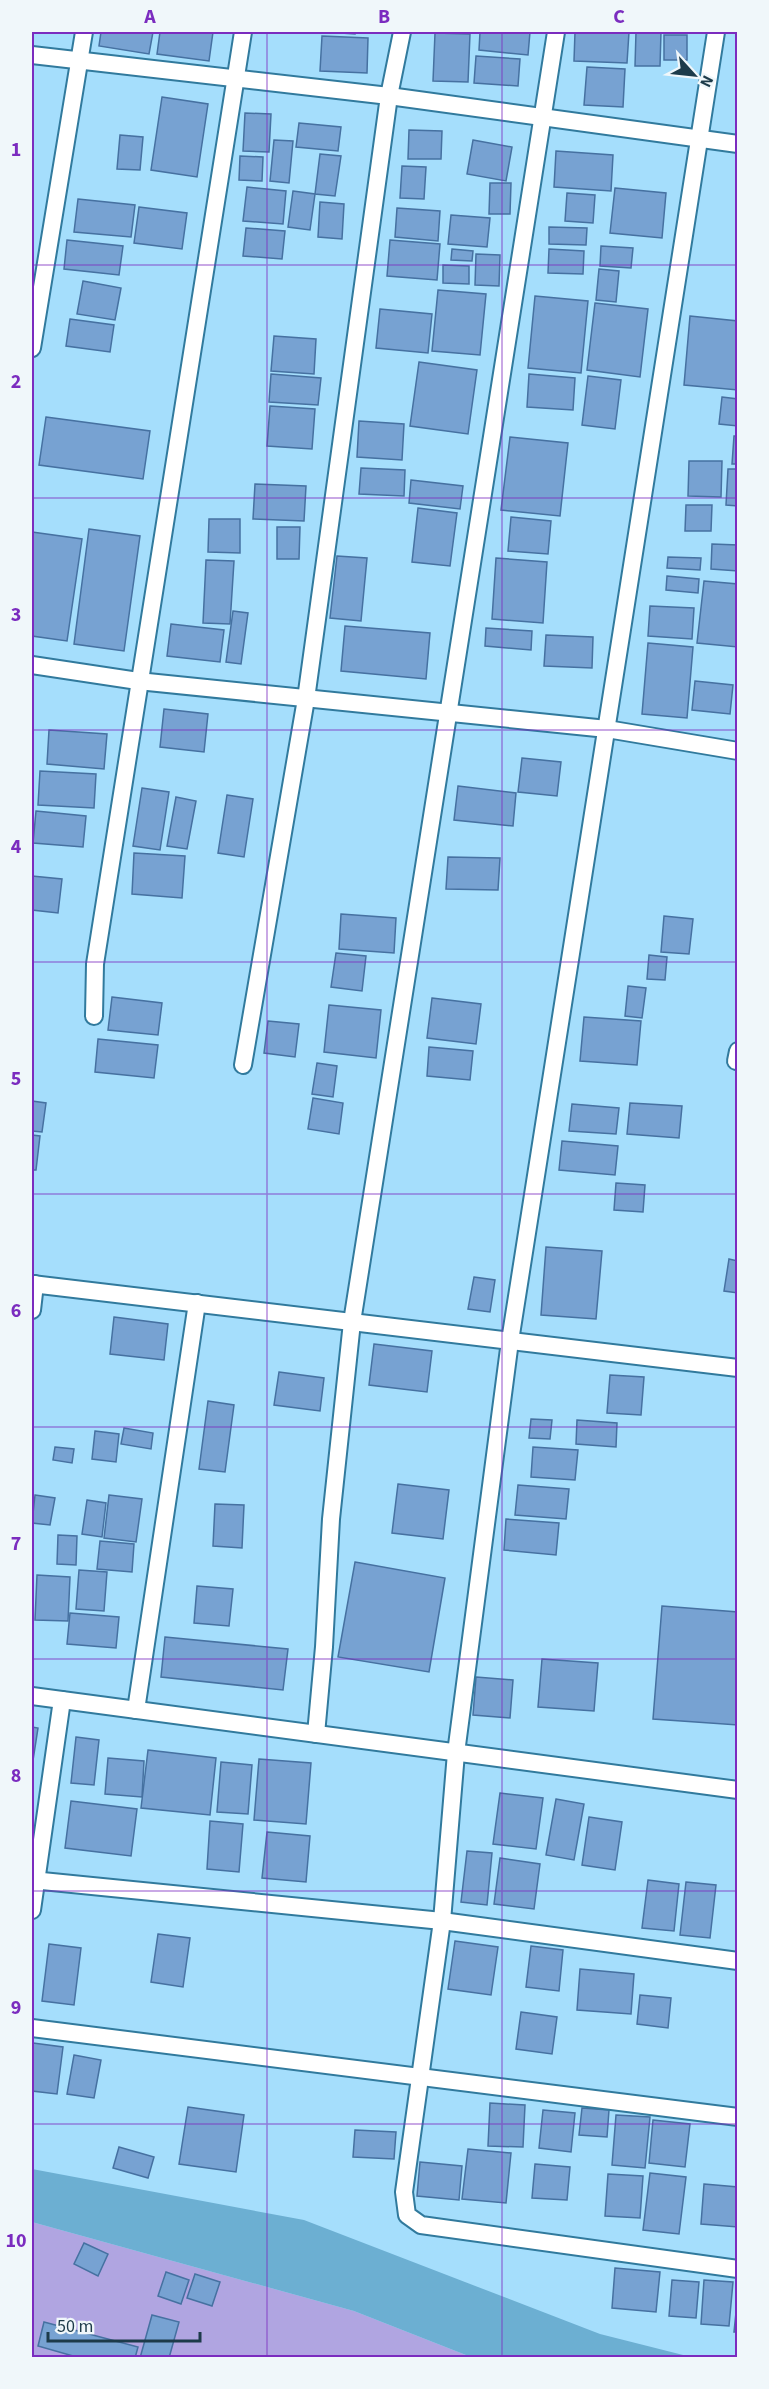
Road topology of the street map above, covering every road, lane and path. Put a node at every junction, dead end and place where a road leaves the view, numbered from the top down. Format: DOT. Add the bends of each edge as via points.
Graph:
graph roads {
  1 [pos="84,32"];
  2 [pos="243,32"];
  3 [pos="402,32"];
  4 [pos="556,32"];
  5 [pos="716,32"];
  6 [pos="32,56"];
  7 [pos="79,62"];
  8 [pos="236,80"];
  9 [pos="389,96"];
  10 [pos="544,118"];
  11 [pos="697,140"];
  12 [pos="738,144"];
  13 [pos="32,348"];
  14 [pos="32,665"];
  15 [pos="138,681"];
  16 [pos="306,699"];
  17 [pos="450,711"];
  18 [pos="607,729"];
  19 [pos="738,751"];
  20 [pos="94,1016"];
  21 [pos="243,1065"];
  22 [pos="33,1284"];
  23 [pos="197,1303"];
  24 [pos="32,1310"];
  25 [pos="352,1322"];
  26 [pos="510,1341"];
  27 [pos="738,1368"];
  28 [pos="32,1696"];
  29 [pos="62,1700"];
  30 [pos="136,1710"];
  31 [pos="316,1734"];
  32 [pos="456,1753"];
  33 [pos="738,1790"];
  34 [pos="33,1880"];
  35 [pos="32,1911"];
  36 [pos="442,1921"];
  37 [pos="738,1960"];
  38 [pos="32,2028"];
  39 [pos="419,2078"];
  40 [pos="738,2117"];
  41 [pos="738,2269"];
  1 -- 7 [label="street"];
  2 -- 8 [label="street"];
  3 -- 9 [label="street"];
  4 -- 10 [label="street"];
  5 -- 11 [label="street"];
  6 -- 7 [label="street"];
  7 -- 8 [label="street"];
  7 -- 13 [label="street"];
  8 -- 9 [label="street"];
  8 -- 15 [label="street"];
  9 -- 10 [label="street"];
  9 -- 16 [label="street"];
  10 -- 11 [label="street"];
  10 -- 17 [label="street"];
  11 -- 12 [label="street"];
  11 -- 18 [label="street"];
  14 -- 15 [label="street"];
  15 -- 16 [label="street"];
  15 -- 20 [label="street" via="95,964"];
  16 -- 17 [label="street"];
  16 -- 21 [label="street"];
  17 -- 18 [label="street"];
  17 -- 25 [label="street"];
  18 -- 19 [label="street"];
  18 -- 26 [label="street"];
  22 -- 23 [label="street"];
  22 -- 24 [label="street"];
  23 -- 25 [label="street"];
  23 -- 30 [label="street"];
  25 -- 26 [label="street"];
  25 -- 31 [label="street" via="331,1519"];
  26 -- 27 [label="street"];
  26 -- 32 [label="street"];
  28 -- 29 [label="street"];
  29 -- 30 [label="street"];
  29 -- 34 [label="street"];
  30 -- 31 [label="street"];
  31 -- 32 [label="street"];
  32 -- 33 [label="street"];
  32 -- 36 [label="street"];
  34 -- 35 [label="street"];
  34 -- 36 [label="street"];
  36 -- 37 [label="street"];
  36 -- 39 [label="street"];
  38 -- 39 [label="street"];
  39 -- 40 [label="street"];
  39 -- 41 [label="street" via="404,2192 407,2215 421,2225"];
}
